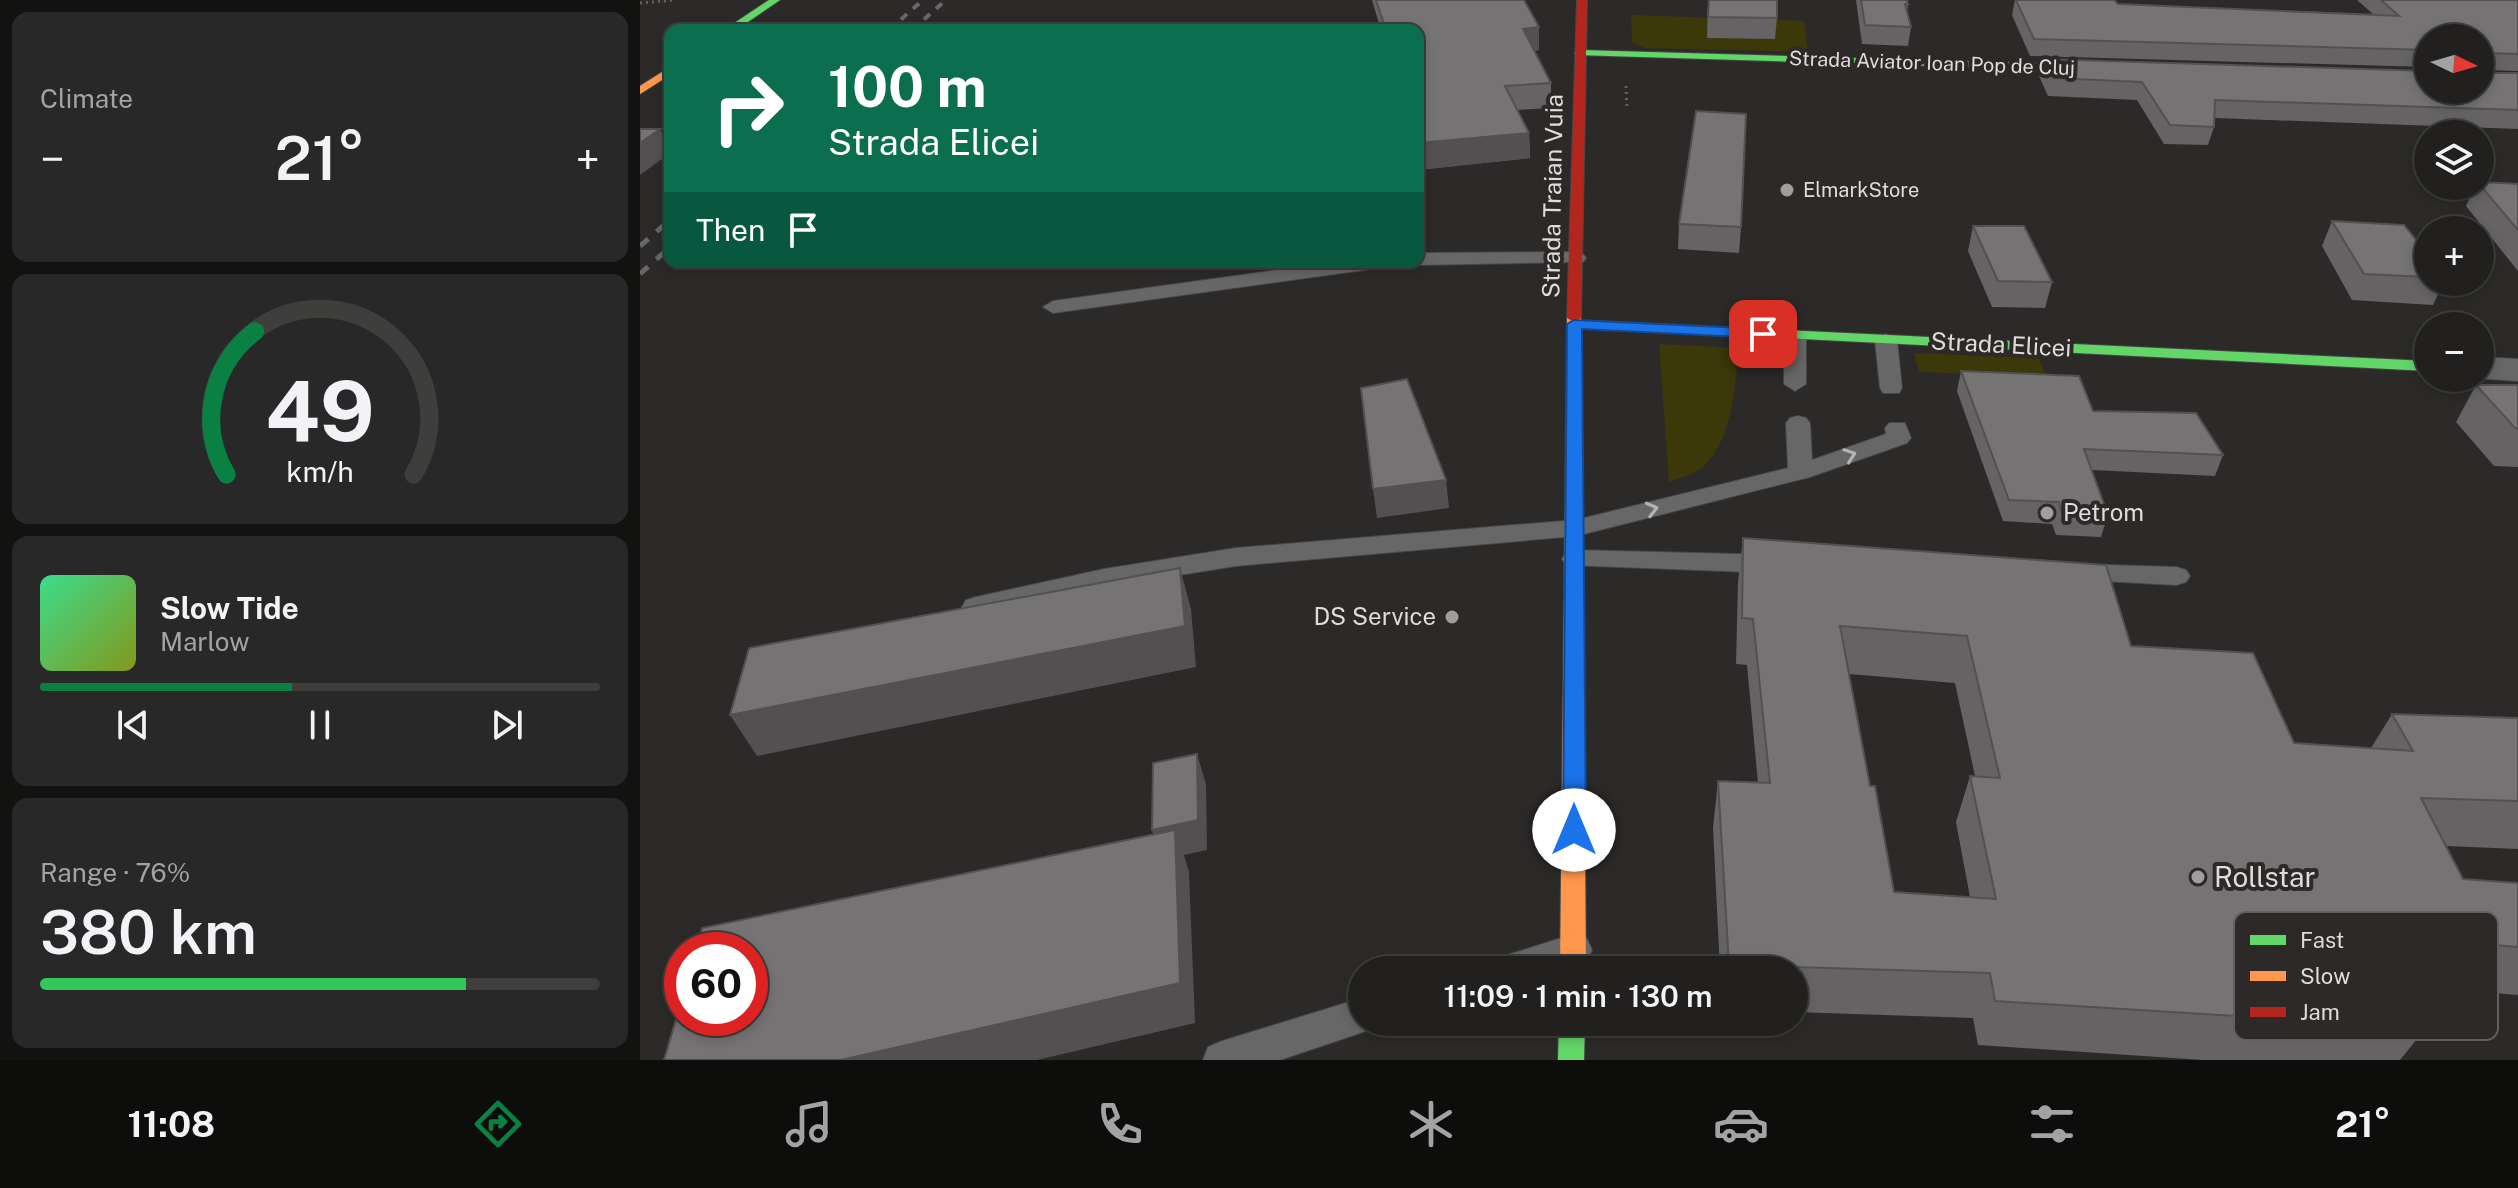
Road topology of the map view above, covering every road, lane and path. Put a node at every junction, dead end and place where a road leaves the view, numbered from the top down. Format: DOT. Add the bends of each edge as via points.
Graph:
graph roads {
  1 [pos="675,0"];
  2 [pos="775,0"];
  3 [pos="1582,0"];
  4 [pos="640,3"];
  5 [pos="738,24"];
  6 [pos="1580,53"];
  7 [pos="2118,69"];
  8 [pos="664,74"];
  9 [pos="640,91"];
  10 [pos="1576,258"];
  11 [pos="1424,259"];
  12 [pos="1336,268"];
  13 [pos="1053,307"];
  14 [pos="1574,324"];
  15 [pos="1795,335"];
  16 [pos="1886,340"];
  17 [pos="2414,365"];
  18 [pos="2494,369"];
  19 [pos="2518,370"];
  20 [pos="1795,384"];
  21 [pos="1891,388"];
  22 [pos="1798,423"];
  23 [pos="1897,428"];
  24 [pos="1801,472"];
  25 [pos="1576,528"];
  26 [pos="1575,559"];
  27 [pos="1797,565"];
  28 [pos="2050,572"];
  29 [pos="2176,576"];
  30 [pos="957,612"];
  31 [pos="1574,956"];
  32 [pos="1348,1020"];
  33 [pos="1572,1036"];
  34 [pos="1222,1060"];
  35 [pos="1571,1060"];
  1 -- 4 [label="path"];
  2 -- 5 [label="main road"];
  3 -- 6 [label="main road, Strada Traian Vuia"];
  6 -- 7 [label="main road, Strada Aviator Ioan Pop de Cluj"];
  6 -- 10 [label="main road, Strada Traian Vuia"];
  8 -- 9 [label="main road"];
  10 -- 11 [label="lane"];
  10 -- 14 [label="main road, Strada Traian Vuia"];
  12 -- 13 [label="lane"];
  14 -- 15 [label="main road, Strada Elicei"];
  14 -- 25 [label="main road, Strada Traian Vuia"];
  15 -- 16 [label="main road, Strada Elicei"];
  15 -- 20 [label="lane"];
  16 -- 17 [label="main road, Strada Elicei"];
  16 -- 21 [label="lane"];
  18 -- 19 [label="street"];
  22 -- 24 [label="lane"];
  24 -- 23 [label="lane, one-way" via="1899,438"];
  25 -- 24 [label="lane, one-way"];
  25 -- 26 [label="main road, Strada Traian Vuia"];
  25 -- 30 [label="lane" via="1236,557 1104,578"];
  26 -- 27 [label="lane"];
  26 -- 31 [label="main road, Strada Traian Vuia"];
  28 -- 29 [label="lane"];
  32 -- 34 [label="lane"];
  33 -- 35 [label="main road"];
}
